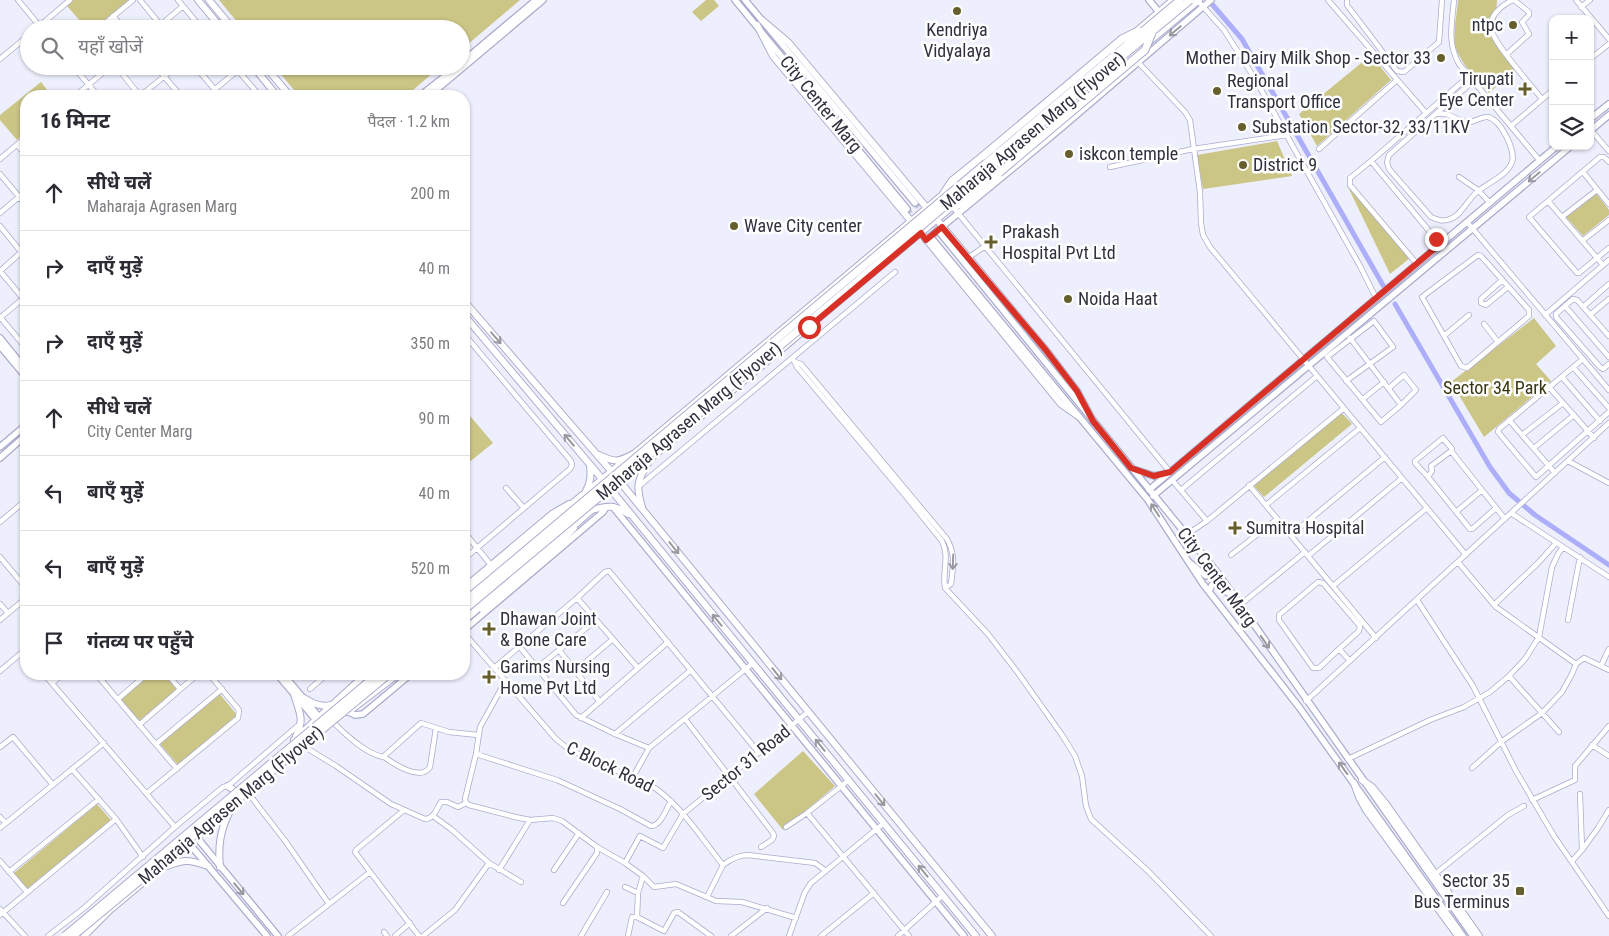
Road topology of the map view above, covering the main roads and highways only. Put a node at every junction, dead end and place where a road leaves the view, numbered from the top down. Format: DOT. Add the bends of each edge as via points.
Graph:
graph roads {
  1 [pos="198,0"];
  2 [pos="209,0"];
  3 [pos="1173,0"];
  4 [pos="1180,0"];
  5 [pos="1190,0"];
  6 [pos="1200,2"];
  7 [pos="215,20"];
  8 [pos="226,20"];
  9 [pos="1151,29"];
  10 [pos="260,75"];
  11 [pos="272,75"];
  12 [pos="273,90"];
  13 [pos="285,90"];
  14 [pos="994,152"];
  15 [pos="1005,163"];
  16 [pos="944,193"];
  17 [pos="953,207"];
  18 [pos="927,208"];
  19 [pos="937,220"];
  20 [pos="911,221"];
  21 [pos="921,233"];
  22 [pos="470,308"];
  23 [pos="798,316"];
  24 [pos="470,322"];
  25 [pos="809,327"];
  26 [pos="1078,416"];
  27 [pos="1093,421"];
  28 [pos="594,452"];
  29 [pos="627,458"];
  30 [pos="650,460"];
  31 [pos="590,464"];
  32 [pos="611,471"];
  33 [pos="602,478"];
  34 [pos="623,486"];
  35 [pos="614,493"];
  36 [pos="582,496"];
  37 [pos="591,510"];
  38 [pos="643,511"];
  39 [pos="634,518"];
  40 [pos="470,583"];
  41 [pos="470,590"];
  42 [pos="470,597"];
  43 [pos="470,605"];
  44 [pos="470,615"];
  45 [pos="470,619"];
  46 [pos="360,680"];
  47 [pos="370,680"];
  48 [pos="382,680"];
  49 [pos="390,680"];
  50 [pos="294,694"];
  51 [pos="302,696"];
  52 [pos="335,703"];
  53 [pos="293,742"];
  54 [pos="1362,780"];
  55 [pos="1354,783"];
  56 [pos="228,786"];
  57 [pos="235,791"];
  58 [pos="230,810"];
  59 [pos="208,866"];
  60 [pos="220,867"];
  61 [pos="160,869"];
  62 [pos="72,928"];
  63 [pos="59,936"];
  64 [pos="66,936"];
  65 [pos="74,936"];
  66 [pos="83,936"];
  67 [pos="976,936"];
  68 [pos="992,936"];
  69 [pos="1458,936"];
  70 [pos="1479,936"];
  1 -- 7 [label="main road"];
  2 -- 8 [label="main road"];
  3 -- 14 [label="main road"];
  4 -- 9 [label="main road, Maharaja Agrasen Marg (Flyover), bridge"];
  5 -- 9 [label="main road, Maharaja Agrasen Marg (Flyover), bridge"];
  6 -- 15 [label="main road"];
  9 -- 16 [label="main road, bridge" via="1122,39 952,181"];
  9 -- 17 [label="main road, bridge" via="1145,50 964,203"];
  9 -- 42 [label="main road, Maharaja Agrasen Marg (Flyover), bridge"];
  9 -- 43 [label="main road, Maharaja Agrasen Marg (Flyover), bridge"];
  10 -- 12 [label="main road"];
  11 -- 13 [label="main road"];
  14 -- 15 [label="main road"];
  14 -- 16 [label="main road"];
  15 -- 17 [label="main road"];
  16 -- 18 [label="main road"];
  17 -- 19 [label="main road"];
  18 -- 20 [label="main road"];
  18 -- 20 [label="main road" via="788,42 759,22 773,56"];
  19 -- 21 [label="main road"];
  19 -- 27 [label="main road" via="1045,349 1072,384"];
  20 -- 23 [label="main road"];
  21 -- 25 [label="main road"];
  21 -- 26 [label="main road" via="930,240 1061,404"];
  22 -- 28 [label="main road, one-way"];
  23 -- 25 [label="main road"];
  23 -- 29 [label="main road"];
  31 -- 24 [label="main road, one-way"];
  25 -- 30 [label="main road"];
  28 -- 29 [label="main road" via="614,461"];
  28 -- 32 [label="main road"];
  29 -- 32 [label="main road"];
  30 -- 34 [label="main road"];
  30 -- 38 [label="main road" via="639,478 638,494"];
  31 -- 33 [label="main road"];
  31 -- 36 [label="main road" via="589,486"];
  32 -- 33 [label="main road"];
  32 -- 34 [label="main road"];
  33 -- 35 [label="main road"];
  33 -- 36 [label="main road"];
  34 -- 35 [label="main road"];
  34 -- 38 [label="main road"];
  35 -- 37 [label="main road"];
  35 -- 39 [label="main road"];
  36 -- 40 [label="main road" via="552,514"];
  36 -- 41 [label="main road"];
  37 -- 39 [label="main road" via="617,507"];
  37 -- 44 [label="main road"];
  37 -- 45 [label="main road" via="556,547"];
  38 -- 68 [label="main road, one-way"];
  67 -- 39 [label="main road, one-way"];
  46 -- 52 [label="main road"];
  47 -- 64 [label="main road, Maharaja Agrasen Marg (Flyover), bridge"];
  48 -- 65 [label="main road, Maharaja Agrasen Marg (Flyover), bridge"];
  49 -- 58 [label="main road"];
  50 -- 53 [label="main road" via="301,727"];
  51 -- 52 [label="main road" via="325,706"];
  52 -- 53 [label="main road"];
  53 -- 57 [label="main road"];
  54 -- 70 [label="main road" via="1386,804"];
  55 -- 69 [label="main road" via="1366,810"];
  56 -- 57 [label="main road"];
  57 -- 62 [label="main road"];
  58 -- 60 [label="main road" via="222,826"];
  58 -- 61 [label="main road"];
  59 -- 61 [label="main road" via="192,860"];
  61 -- 66 [label="main road"];
  62 -- 63 [label="main road"];
  62 -- 66 [label="main road" via="79,928"];
}
